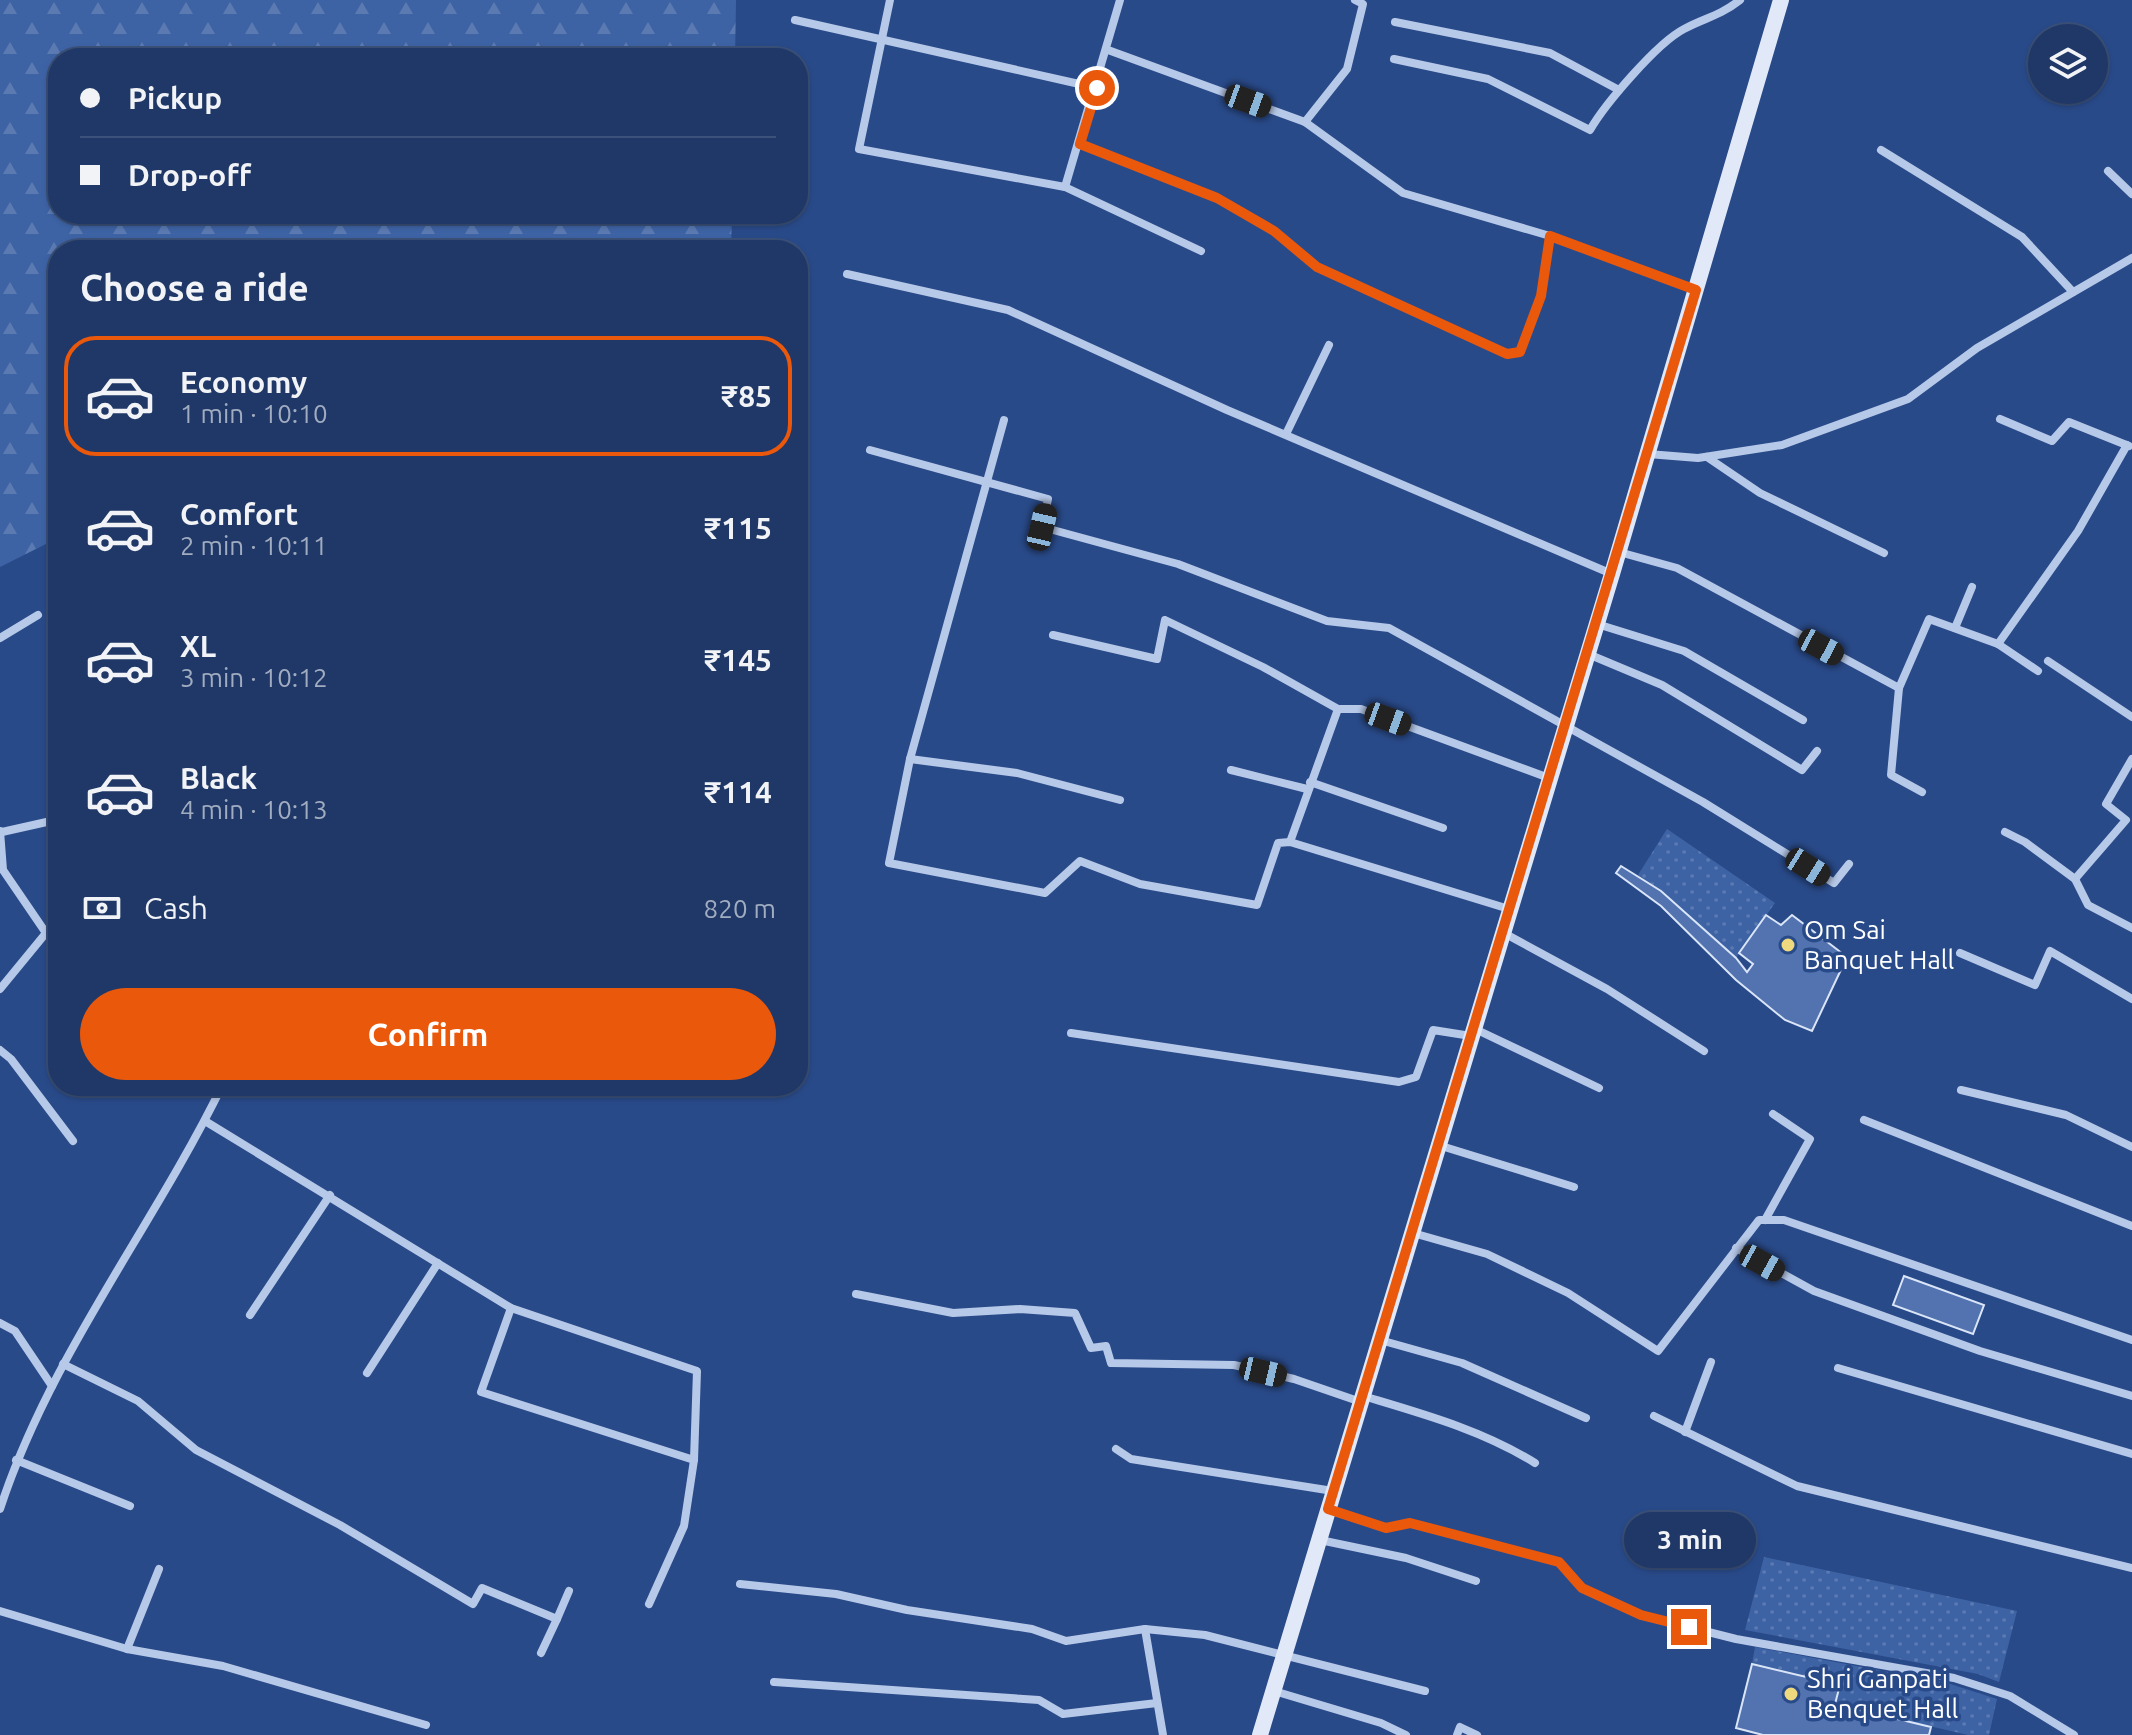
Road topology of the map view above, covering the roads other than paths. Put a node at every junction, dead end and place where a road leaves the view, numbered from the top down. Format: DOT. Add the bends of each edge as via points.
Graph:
graph roads {
  1 [pos="890,0"];
  2 [pos="1120,0"];
  3 [pos="1355,0"];
  4 [pos="1740,0"];
  5 [pos="1781,0"];
  6 [pos="795,20"];
  7 [pos="1395,22"];
  8 [pos="881,38"];
  9 [pos="1108,50"];
  10 [pos="1394,59"];
  11 [pos="1097,88"];
  12 [pos="1619,90"];
  13 [pos="1305,122"];
  14 [pos="1080,144"];
  15 [pos="1881,150"];
  16 [pos="2108,171"];
  17 [pos="1065,187"];
  18 [pos="2132,194"];
  19 [pos="1550,236"];
  20 [pos="1201,251"];
  21 [pos="2132,258"];
  22 [pos="847,274"];
  23 [pos="1696,290"];
  24 [pos="2073,292"];
  25 [pos="1329,345"];
  26 [pos="2000,419"];
  27 [pos="1004,420"];
  28 [pos="1287,432"];
  29 [pos="2130,446"];
  30 [pos="870,450"];
  31 [pos="1648,454"];
  32 [pos="1707,457"];
  33 [pos="985,482"];
  34 [pos="1619,552"];
  35 [pos="1884,553"];
  36 [pos="1612,574"];
  37 [pos="1972,587"];
  38 [pos="38,615"];
  39 [pos="1596,623"];
  40 [pos="1955,628"];
  41 [pos="1053,635"];
  42 [pos="0,638"];
  43 [pos="1998,644"];
  44 [pos="1587,653"];
  45 [pos="2048,661"];
  46 [pos="2038,671"];
  47 [pos="1899,688"];
  48 [pos="1338,709"];
  49 [pos="2132,717"];
  50 [pos="1803,720"];
  51 [pos="1564,727"];
  52 [pos="1817,751"];
  53 [pos="910,759"];
  54 [pos="2132,759"];
  55 [pos="1231,770"];
  56 [pos="1549,778"];
  57 [pos="1309,786"];
  58 [pos="1922,792"];
  59 [pos="1120,800"];
  60 [pos="48,822"];
  61 [pos="1443,828"];
  62 [pos="1,831"];
  63 [pos="2005,832"];
  64 [pos="1290,842"];
  65 [pos="1849,864"];
  66 [pos="2075,879"];
  67 [pos="1509,909"];
  68 [pos="2132,928"];
  69 [pos="1502,932"];
  70 [pos="46,933"];
  71 [pos="1960,953"];
  72 [pos="1,985"];
  73 [pos="2132,999"];
  74 [pos="1472,1032"];
  75 [pos="1071,1033"];
  76 [pos="0,1050"];
  77 [pos="1704,1051"];
  78 [pos="1599,1088"];
  79 [pos="1961,1090"];
  80 [pos="217,1096"];
  81 [pos="1773,1114"];
  82 [pos="1864,1120"];
  83 [pos="205,1121"];
  84 [pos="73,1141"];
  85 [pos="1438,1145"];
  86 [pos="2132,1147"];
  87 [pos="1574,1187"];
  88 [pos="330,1195"];
  89 [pos="1765,1220"];
  90 [pos="2132,1226"];
  91 [pos="1412,1233"];
  92 [pos="1736,1248"];
  93 [pos="438,1263"];
  94 [pos="856,1294"];
  95 [pos="511,1308"];
  96 [pos="250,1315"];
  97 [pos="0,1323"];
  98 [pos="1380,1339"];
  99 [pos="2132,1340"];
  100 [pos="1711,1362"];
  101 [pos="63,1364"];
  102 [pos="1838,1368"];
  103 [pos="367,1373"];
  104 [pos="52,1386"];
  105 [pos="2132,1396"];
  106 [pos="1362,1399"];
  107 [pos="1654,1416"];
  108 [pos="1586,1418"];
  109 [pos="1685,1432"];
  110 [pos="1116,1449"];
  111 [pos="2132,1454"];
  112 [pos="16,1460"];
  113 [pos="694,1460"];
  114 [pos="1535,1463"];
  115 [pos="1334,1491"];
  116 [pos="130,1506"];
  117 [pos="0,1509"];
  118 [pos="1328,1509"];
  119 [pos="1319,1540"];
  120 [pos="2132,1568"];
  121 [pos="159,1569"];
  122 [pos="1476,1581"];
  123 [pos="740,1584"];
  124 [pos="569,1591"];
  125 [pos="649,1604"];
  126 [pos="0,1611"];
  127 [pos="557,1619"];
  128 [pos="1145,1629"];
  129 [pos="127,1649"];
  130 [pos="541,1653"];
  131 [pos="1284,1656"];
  132 [pos="774,1682"];
  133 [pos="1274,1691"];
  134 [pos="1425,1691"];
  135 [pos="1157,1703"];
  136 [pos="426,1725"];
  137 [pos="1163,1735"];
  138 [pos="1260,1735"];
  139 [pos="1406,1735"];
  140 [pos="1457,1735"];
  141 [pos="1477,1735"];
  142 [pos="2074,1735"];
  1 -- 8 [label="street"];
  2 -- 9 [label="street"];
  3 -- 13 [label="street" via="1363,4 1347,69"];
  4 -- 12 [label="street" via="1719,16 1683,29"];
  5 -- 23 [label="main road"];
  6 -- 8 [label="street"];
  7 -- 12 [label="street" via="1550,53"];
  8 -- 11 [label="street"];
  8 -- 17 [label="street" via="859,149"];
  9 -- 11 [label="street"];
  9 -- 13 [label="street"];
  10 -- 12 [label="street" via="1488,79 1590,130"];
  11 -- 14 [label="street"];
  13 -- 19 [label="street" via="1403,193"];
  14 -- 17 [label="street"];
  14 -- 19 [label="street" via="1217,198 1274,231 1317,267 1507,354 1520,352 1541,296"];
  15 -- 24 [label="street" via="2022,237"];
  16 -- 18 [label="street"];
  17 -- 20 [label="street"];
  19 -- 23 [label="street"];
  21 -- 24 [label="street"];
  22 -- 28 [label="street" via="1008,310"];
  23 -- 31 [label="main road"];
  24 -- 32 [label="street" via="1977,348 1908,399 1782,445"];
  25 -- 28 [label="street"];
  26 -- 29 [label="street" via="2052,441 2069,422"];
  27 -- 33 [label="street"];
  28 -- 36 [label="street"];
  29 -- 43 [label="street"];
  30 -- 33 [label="street"];
  31 -- 32 [label="street"];
  31 -- 34 [label="main road"];
  32 -- 35 [label="street" via="1760,493"];
  33 -- 51 [label="street" via="1048,499 1042,527 1178,564 1327,621 1389,628"];
  33 -- 53 [label="street"];
  34 -- 36 [label="main road"];
  34 -- 47 [label="street" via="1677,568"];
  36 -- 39 [label="main road"];
  37 -- 40 [label="street"];
  38 -- 42 [label="street"];
  39 -- 44 [label="main road"];
  39 -- 50 [label="street" via="1684,651"];
  40 -- 43 [label="street"];
  40 -- 47 [label="street" via="1929,619"];
  41 -- 48 [label="street" via="1157,659 1165,620"];
  43 -- 46 [label="street"];
  44 -- 51 [label="main road"];
  44 -- 52 [label="street" via="1662,685 1802,770"];
  45 -- 49 [label="street"];
  47 -- 58 [label="street" via="1891,775"];
  48 -- 56 [label="street" via="1361,709"];
  48 -- 57 [label="street"];
  51 -- 56 [label="main road"];
  51 -- 65 [label="street" via="1703,802 1834,883"];
  53 -- 59 [label="street" via="1017,773"];
  53 -- 64 [label="street" via="889,863 1045,893 1080,861 1140,884 1257,905 1278,843"];
  54 -- 66 [label="street" via="2106,804 2126,820"];
  55 -- 57 [label="street"];
  56 -- 67 [label="main road"];
  57 -- 61 [label="street"];
  57 -- 64 [label="street"];
  60 -- 62 [label="street"];
  62 -- 70 [label="street" via="3,870"];
  63 -- 66 [label="street"];
  64 -- 67 [label="street"];
  66 -- 68 [label="street" via="2088,905"];
  67 -- 69 [label="main road"];
  69 -- 74 [label="main road"];
  69 -- 77 [label="street" via="1607,989"];
  70 -- 72 [label="street"];
  71 -- 73 [label="street" via="2035,985 2050,951"];
  74 -- 75 [label="street" via="1433,1030 1416,1077 1399,1082"];
  74 -- 78 [label="street"];
  74 -- 85 [label="main road"];
  76 -- 84 [label="street"];
  79 -- 86 [label="street" via="2066,1115"];
  80 -- 83 [label="street"];
  81 -- 89 [label="street" via="1810,1139"];
  82 -- 90 [label="street"];
  83 -- 88 [label="street"];
  83 -- 101 [label="street"];
  85 -- 87 [label="street"];
  85 -- 91 [label="main road"];
  88 -- 93 [label="street"];
  88 -- 96 [label="street"];
  89 -- 92 [label="street" via="1759,1220"];
  89 -- 99 [label="street" via="1784,1220"];
  91 -- 92 [label="street" via="1487,1254 1568,1293 1658,1351"];
  91 -- 98 [label="main road"];
  92 -- 105 [label="street" via="1814,1291 1980,1351"];
  93 -- 95 [label="street"];
  93 -- 103 [label="street"];
  94 -- 106 [label="street" via="953,1313 1075,1313 1091,1348 1106,1346 1111,1363 1234,1365"];
  95 -- 113 [label="street" via="697,1371"];
  95 -- 113 [label="street" via="481,1392"];
  97 -- 104 [label="street" via="15,1331"];
  98 -- 106 [label="main road"];
  98 -- 108 [label="street" via="1462,1363"];
  100 -- 109 [label="street"];
  101 -- 104 [label="street"];
  101 -- 127 [label="street" via="138,1401 196,1450 340,1525 473,1604 482,1588"];
  102 -- 111 [label="street"];
  104 -- 112 [label="street"];
  106 -- 114 [label="street" via="1440,1419 1504,1443"];
  106 -- 115 [label="main road"];
  107 -- 109 [label="street"];
  109 -- 120 [label="street" via="1797,1486"];
  110 -- 115 [label="street" via="1131,1459"];
  112 -- 116 [label="street"];
  112 -- 117 [label="street"];
  113 -- 125 [label="street" via="684,1526"];
  115 -- 118 [label="main road"];
  118 -- 119 [label="main road"];
  118 -- 142 [label="street" via="1386,1528 1410,1523 1559,1562 1582,1588 1641,1615 1736,1639 1954,1678 2010,1696"];
  119 -- 122 [label="street" via="1406,1558"];
  119 -- 131 [label="main road"];
  121 -- 129 [label="street"];
  123 -- 128 [label="street" via="836,1594 1032,1629 1066,1641"];
  124 -- 127 [label="street"];
  126 -- 129 [label="street"];
  127 -- 130 [label="street"];
  128 -- 131 [label="street" via="1205,1635"];
  128 -- 135 [label="street"];
  129 -- 136 [label="street" via="223,1666"];
  131 -- 133 [label="main road"];
  131 -- 134 [label="street"];
  132 -- 135 [label="street" via="1039,1700 1063,1714"];
  133 -- 138 [label="main road"];
  133 -- 139 [label="street"];
  135 -- 137 [label="street"];
  140 -- 141 [label="street" via="1460,1727"];
}
